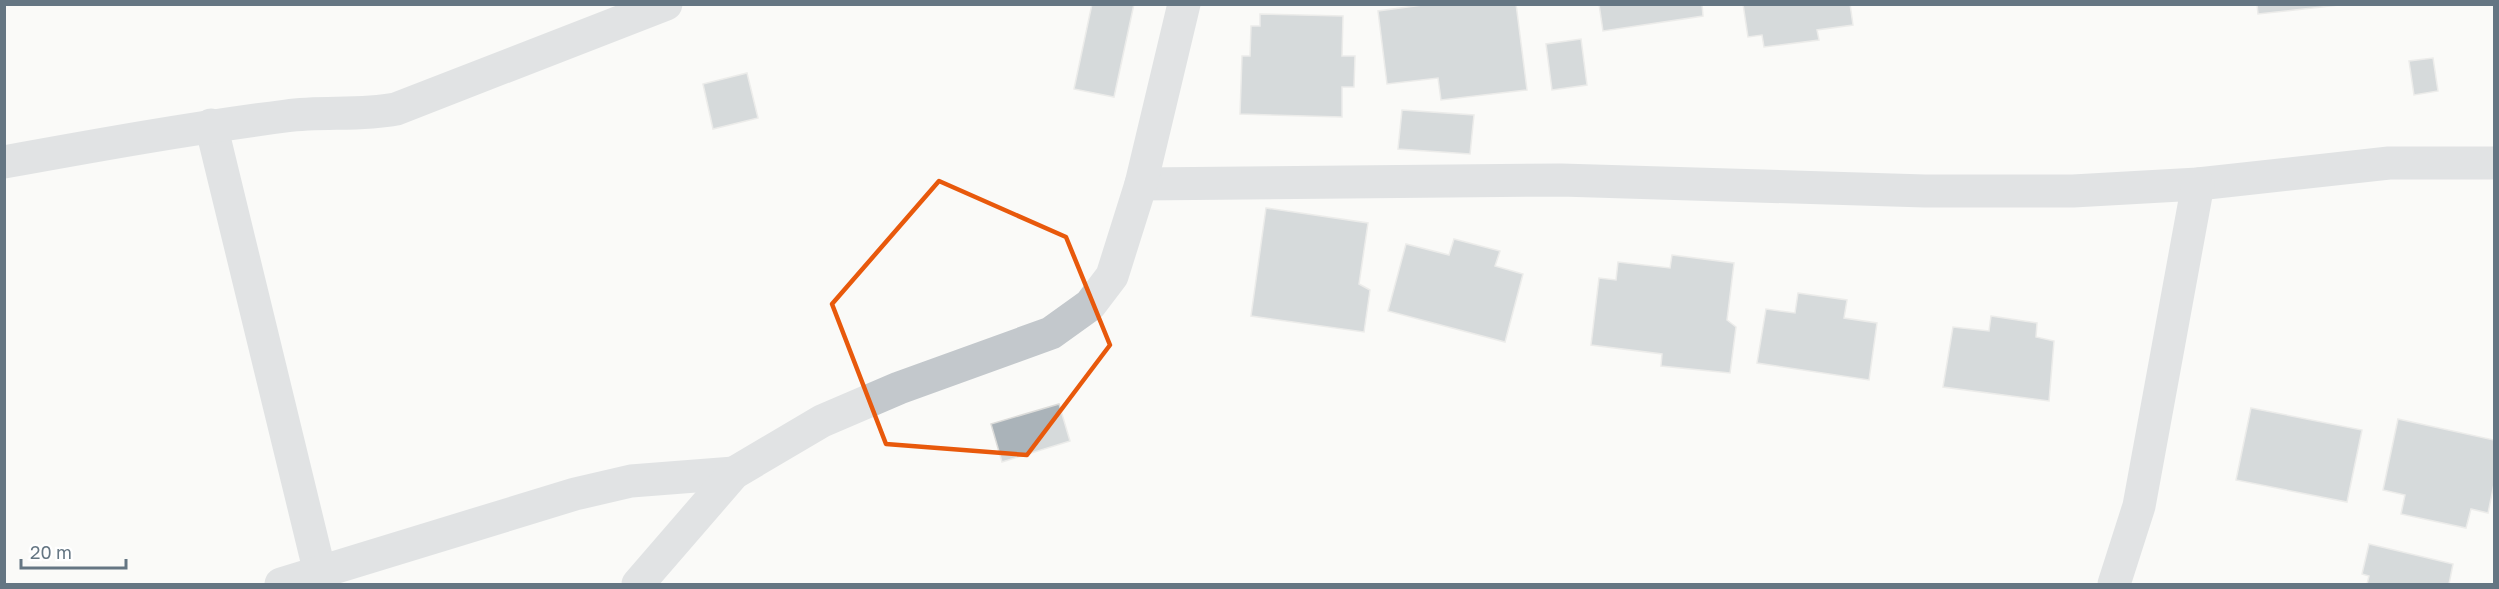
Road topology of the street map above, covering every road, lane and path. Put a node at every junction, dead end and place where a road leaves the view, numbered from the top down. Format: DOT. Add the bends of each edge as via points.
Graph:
graph roads {
  1 [pos="666,4"];
  2 [pos="1184,4"];
  3 [pos="211,125"];
  4 [pos="4,162"];
  5 [pos="2494,163"];
  6 [pos="1141,184"];
  7 [pos="2198,184"];
  8 [pos="734,473"];
  9 [pos="320,573"];
  10 [pos="281,585"];
  11 [pos="638,585"];
  12 [pos="2114,585"];
  1 -- 3 [label="street" via="396,109 312,112"];
  2 -- 6 [label="street"];
  3 -- 4 [label="street"];
  3 -- 9 [label="street"];
  5 -- 7 [label="street" via="2389,163"];
  6 -- 7 [label="street" via="1562,180 1971,191"];
  6 -- 8 [label="street" via="1112,276 1090,304 1051,333 899,388 822,421"];
  7 -- 12 [label="street" via="2139,506"];
  8 -- 9 [label="street" via="630,482 574,494"];
  8 -- 11 [label="street"];
  9 -- 10 [label="street"];
}
